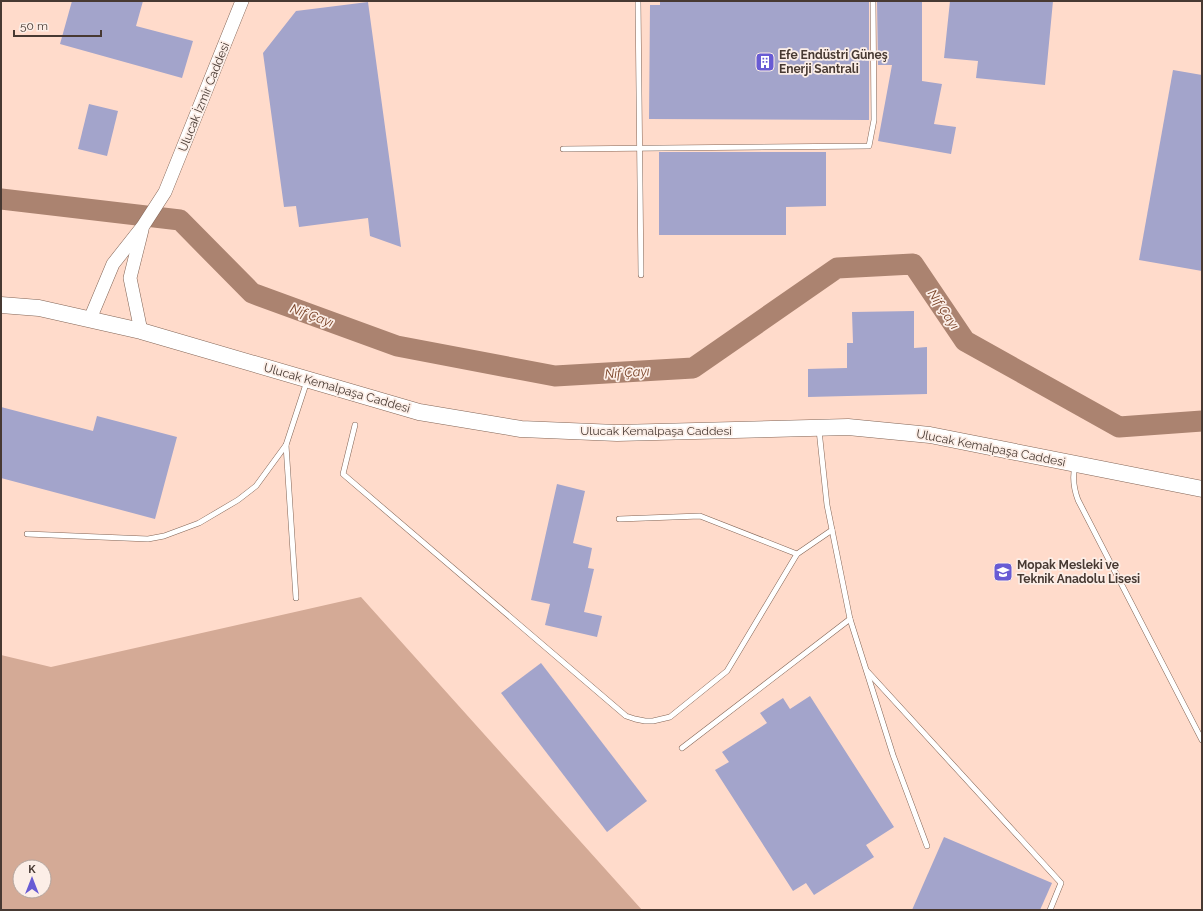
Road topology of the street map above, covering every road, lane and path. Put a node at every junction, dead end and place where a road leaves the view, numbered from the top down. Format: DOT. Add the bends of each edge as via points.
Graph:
graph roads {
  1 [pos="242,1"];
  2 [pos="638,1"];
  3 [pos="873,1"];
  4 [pos="640,148"];
  5 [pos="563,149"];
  6 [pos="143,226"];
  7 [pos="641,275"];
  8 [pos="1,305"];
  9 [pos="90,319"];
  10 [pos="141,331"];
  11 [pos="307,379"];
  12 [pos="355,425"];
  13 [pos="819,428"];
  14 [pos="286,445"];
  15 [pos="1075,464"];
  16 [pos="1202,489"];
  17 [pos="619,519"];
  18 [pos="832,530"];
  19 [pos="27,534"];
  20 [pos="797,554"];
  21 [pos="296,598"];
  22 [pos="850,619"];
  23 [pos="866,670"];
  24 [pos="1202,740"];
  25 [pos="682,748"];
  26 [pos="927,846"];
  27 [pos="1050,910"];
  1 -- 6 [label="street, Ulucak İzmir Caddesi" via="165,192"];
  2 -- 4 [label="lane"];
  3 -- 4 [label="lane" via="874,120 869,146"];
  4 -- 5 [label="lane"];
  4 -- 7 [label="lane"];
  6 -- 9 [label="street" via="113,264"];
  6 -- 10 [label="street" via="130,278"];
  8 -- 9 [label="main road, Ulucak Kemalpaşa Caddesi" via="39,308"];
  9 -- 10 [label="main road, Ulucak Kemalpaşa Caddesi"];
  10 -- 11 [label="main road, Ulucak Kemalpaşa Caddesi"];
  11 -- 13 [label="main road, Ulucak Kemalpaşa Caddesi" via="419,412 521,429 617,433"];
  11 -- 14 [label="lane"];
  12 -- 20 [label="lane" via="344,474 626,716 635,719 653,721 670,717 727,671"];
  13 -- 15 [label="main road, Ulucak Kemalpaşa Caddesi" via="848,427 930,435"];
  13 -- 18 [label="lane"];
  14 -- 19 [label="lane" via="256,486 238,500 199,523 164,536 148,539"];
  14 -- 21 [label="lane"];
  15 -- 16 [label="main road, Ulucak Kemalpaşa Caddesi"];
  15 -- 24 [label="lane" via="1073,474 1078,500"];
  17 -- 20 [label="lane" via="700,516"];
  18 -- 20 [label="lane"];
  18 -- 22 [label="lane"];
  22 -- 23 [label="lane"];
  22 -- 25 [label="lane"];
  23 -- 26 [label="lane" via="893,755"];
  23 -- 27 [label="lane" via="1061,882"];
}
